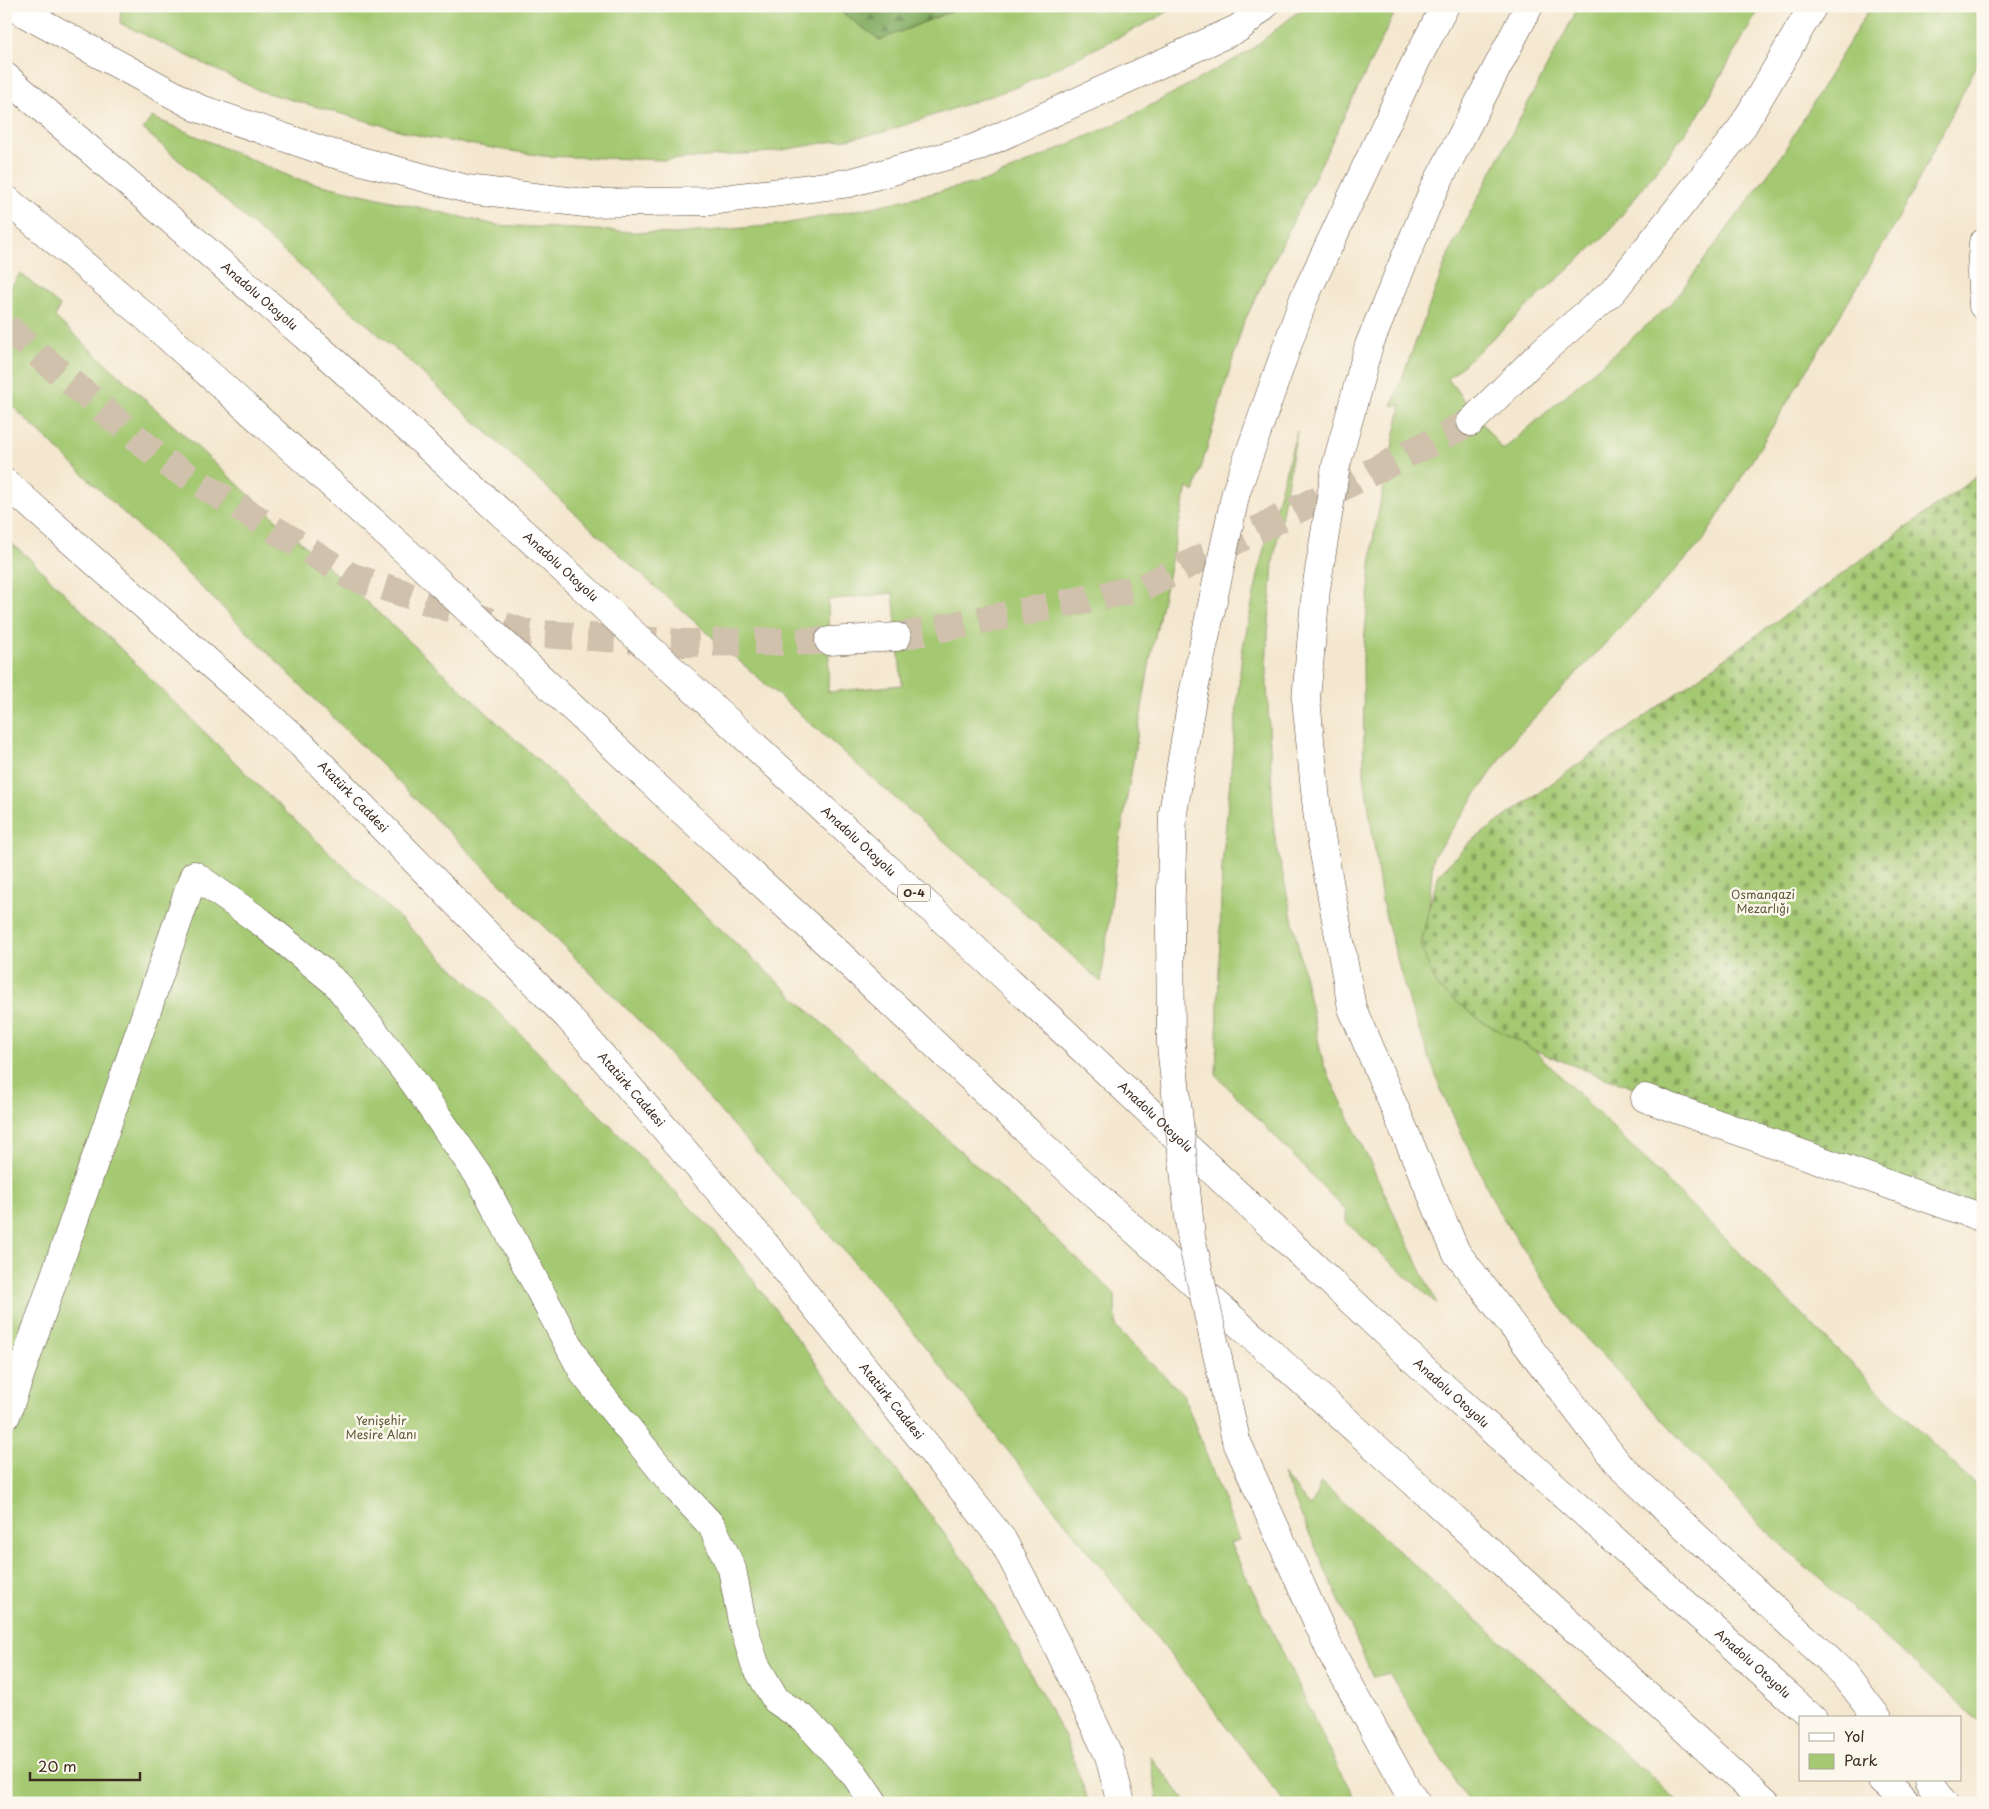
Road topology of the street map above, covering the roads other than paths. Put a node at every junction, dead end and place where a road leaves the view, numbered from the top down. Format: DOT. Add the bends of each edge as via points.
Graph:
graph roads {
  1 [pos="11,6"];
  2 [pos="1264,6"];
  3 [pos="1445,6"];
  4 [pos="1529,6"];
  5 [pos="1813,6"];
  6 [pos="6,77"];
  7 [pos="6,199"];
  8 [pos="1983,244"];
  9 [pos="1983,306"];
  10 [pos="1471,422"];
  11 [pos="6,483"];
  12 [pos="897,637"];
  13 [pos="830,641"];
  14 [pos="1645,1098"];
  15 [pos="1983,1218"];
  16 [pos="6,1416"];
  17 [pos="1811,1716"];
  18 [pos="1876,1716"];
  19 [pos="1884,1782"];
  20 [pos="1929,1782"];
  21 [pos="874,1803"];
  22 [pos="1121,1803"];
  23 [pos="1416,1803"];
  24 [pos="1766,1803"];
  25 [pos="1908,1803"];
  26 [pos="1945,1803"];
  1 -- 2 [label="main road" via="198,108 318,149 467,189 585,203 710,201 849,183 976,148 1239,28"];
  3 -- 23 [label="main road, bridge" via="1304,298 1236,492 1192,699 1173,813 1170,926 1171,1045 1191,1237 1236,1440 1330,1650"];
  4 -- 18 [label="main road" via="1432,194 1369,345 1336,466 1316,589 1306,699 1318,820 1352,1008 1456,1252 1620,1465 1844,1674"];
  5 -- 10 [label="main road" via="1742,130 1613,291 1545,349"];
  6 -- 17 [label="main road, Anadolu Otoyolu / O-4" via="320,350 553,560 1426,1370"];
  7 -- 24 [label="main road" via="148,319 410,555 1078,1179"];
  8 -- 9 [label="main road"];
  11 -- 22 [label="main road, Atatürk Caddesi" via="302,745 568,1017 760,1238 1002,1539 1056,1643 1108,1756"];
  12 -- 13 [label="main road"];
  14 -- 15 [label="main road"];
  16 -- 21 [label="main road" via="194,875 261,922 336,983 413,1081 479,1176 584,1374 672,1483 712,1526 732,1569 742,1622 755,1664 776,1700 804,1719 855,1775"];
  19 -- 25 [label="main road"];
  20 -- 26 [label="main road"];
}
